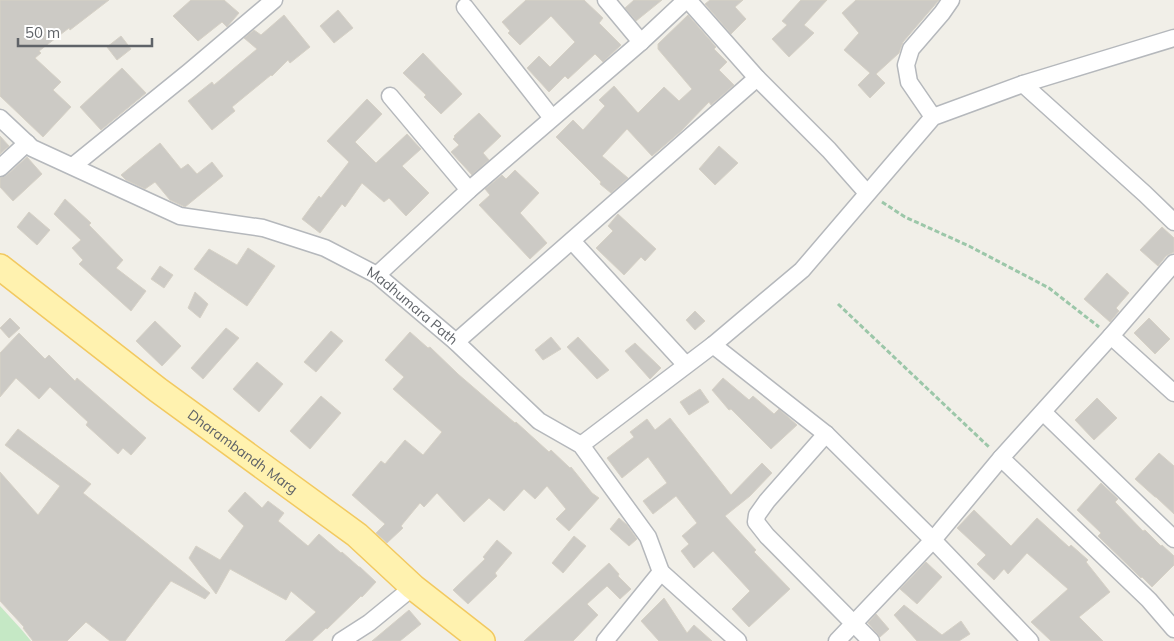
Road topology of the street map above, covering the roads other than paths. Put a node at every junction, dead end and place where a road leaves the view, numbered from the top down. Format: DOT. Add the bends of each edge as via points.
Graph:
graph roads {
  1 [pos="274,0"];
  2 [pos="606,0"];
  3 [pos="687,0"];
  4 [pos="951,0"];
  5 [pos="465,7"];
  6 [pos="1174,38"];
  7 [pos="641,42"];
  8 [pos="757,78"];
  9 [pos="1023,84"];
  10 [pos="390,96"];
  11 [pos="933,117"];
  12 [pos="0,118"];
  13 [pos="552,118"];
  14 [pos="27,143"];
  15 [pos="73,166"];
  16 [pos="0,168"];
  17 [pos="469,190"];
  18 [pos="867,193"];
  19 [pos="1174,222"];
  20 [pos="572,241"];
  21 [pos="1174,263"];
  22 [pos="0,267"];
  23 [pos="378,275"];
  24 [pos="1111,336"];
  25 [pos="456,342"];
  26 [pos="713,345"];
  27 [pos="686,364"];
  28 [pos="1174,393"];
  29 [pos="1043,412"];
  30 [pos="826,434"];
  31 [pos="581,445"];
  32 [pos="1001,458"];
  33 [pos="1174,539"];
  34 [pos="933,540"];
  35 [pos="661,572"];
  36 [pos="413,587"];
  37 [pos="854,623"];
  38 [pos="1174,629"];
  39 [pos="341,641"];
  40 [pos="482,641"];
  41 [pos="604,641"];
  42 [pos="738,641"];
  43 [pos="837,641"];
  44 [pos="871,641"];
  45 [pos="1030,641"];
  1 -- 15 [label="street"];
  2 -- 7 [label="street"];
  3 -- 7 [label="street"];
  3 -- 8 [label="street"];
  4 -- 11 [label="street" via="911,49 906,65 909,82"];
  5 -- 13 [label="street"];
  6 -- 9 [label="street"];
  7 -- 13 [label="street"];
  8 -- 18 [label="street"];
  8 -- 20 [label="street"];
  9 -- 11 [label="street"];
  9 -- 19 [label="street"];
  10 -- 17 [label="street"];
  11 -- 18 [label="street"];
  12 -- 14 [label="street, Madhumara Path"];
  13 -- 17 [label="street"];
  14 -- 15 [label="street, Madhumara Path"];
  14 -- 16 [label="street"];
  15 -- 23 [label="street, Madhumara Path" via="180,216 263,228 325,248"];
  17 -- 23 [label="street"];
  18 -- 26 [label="street" via="802,270"];
  20 -- 25 [label="street"];
  20 -- 27 [label="street"];
  21 -- 24 [label="street"];
  22 -- 36 [label="main road, Dharambandh Marg" via="158,390 357,535"];
  23 -- 25 [label="street, Madhumara Path"];
  24 -- 28 [label="street"];
  24 -- 29 [label="street"];
  25 -- 31 [label="street, Madhumara Path" via="539,421"];
  26 -- 27 [label="street"];
  26 -- 30 [label="street"];
  27 -- 31 [label="street"];
  29 -- 32 [label="street"];
  29 -- 33 [label="street"];
  30 -- 34 [label="street"];
  30 -- 37 [label="street" via="766,501 756,522"];
  31 -- 35 [label="street, Madhumara Path" via="648,537"];
  32 -- 34 [label="street"];
  32 -- 38 [label="street" via="1149,600"];
  34 -- 37 [label="street"];
  34 -- 45 [label="street"];
  35 -- 41 [label="street"];
  35 -- 42 [label="street"];
  36 -- 39 [label="street"];
  36 -- 40 [label="main road, Dharambandh Marg"];
  37 -- 43 [label="street"];
  37 -- 44 [label="street"];
}
